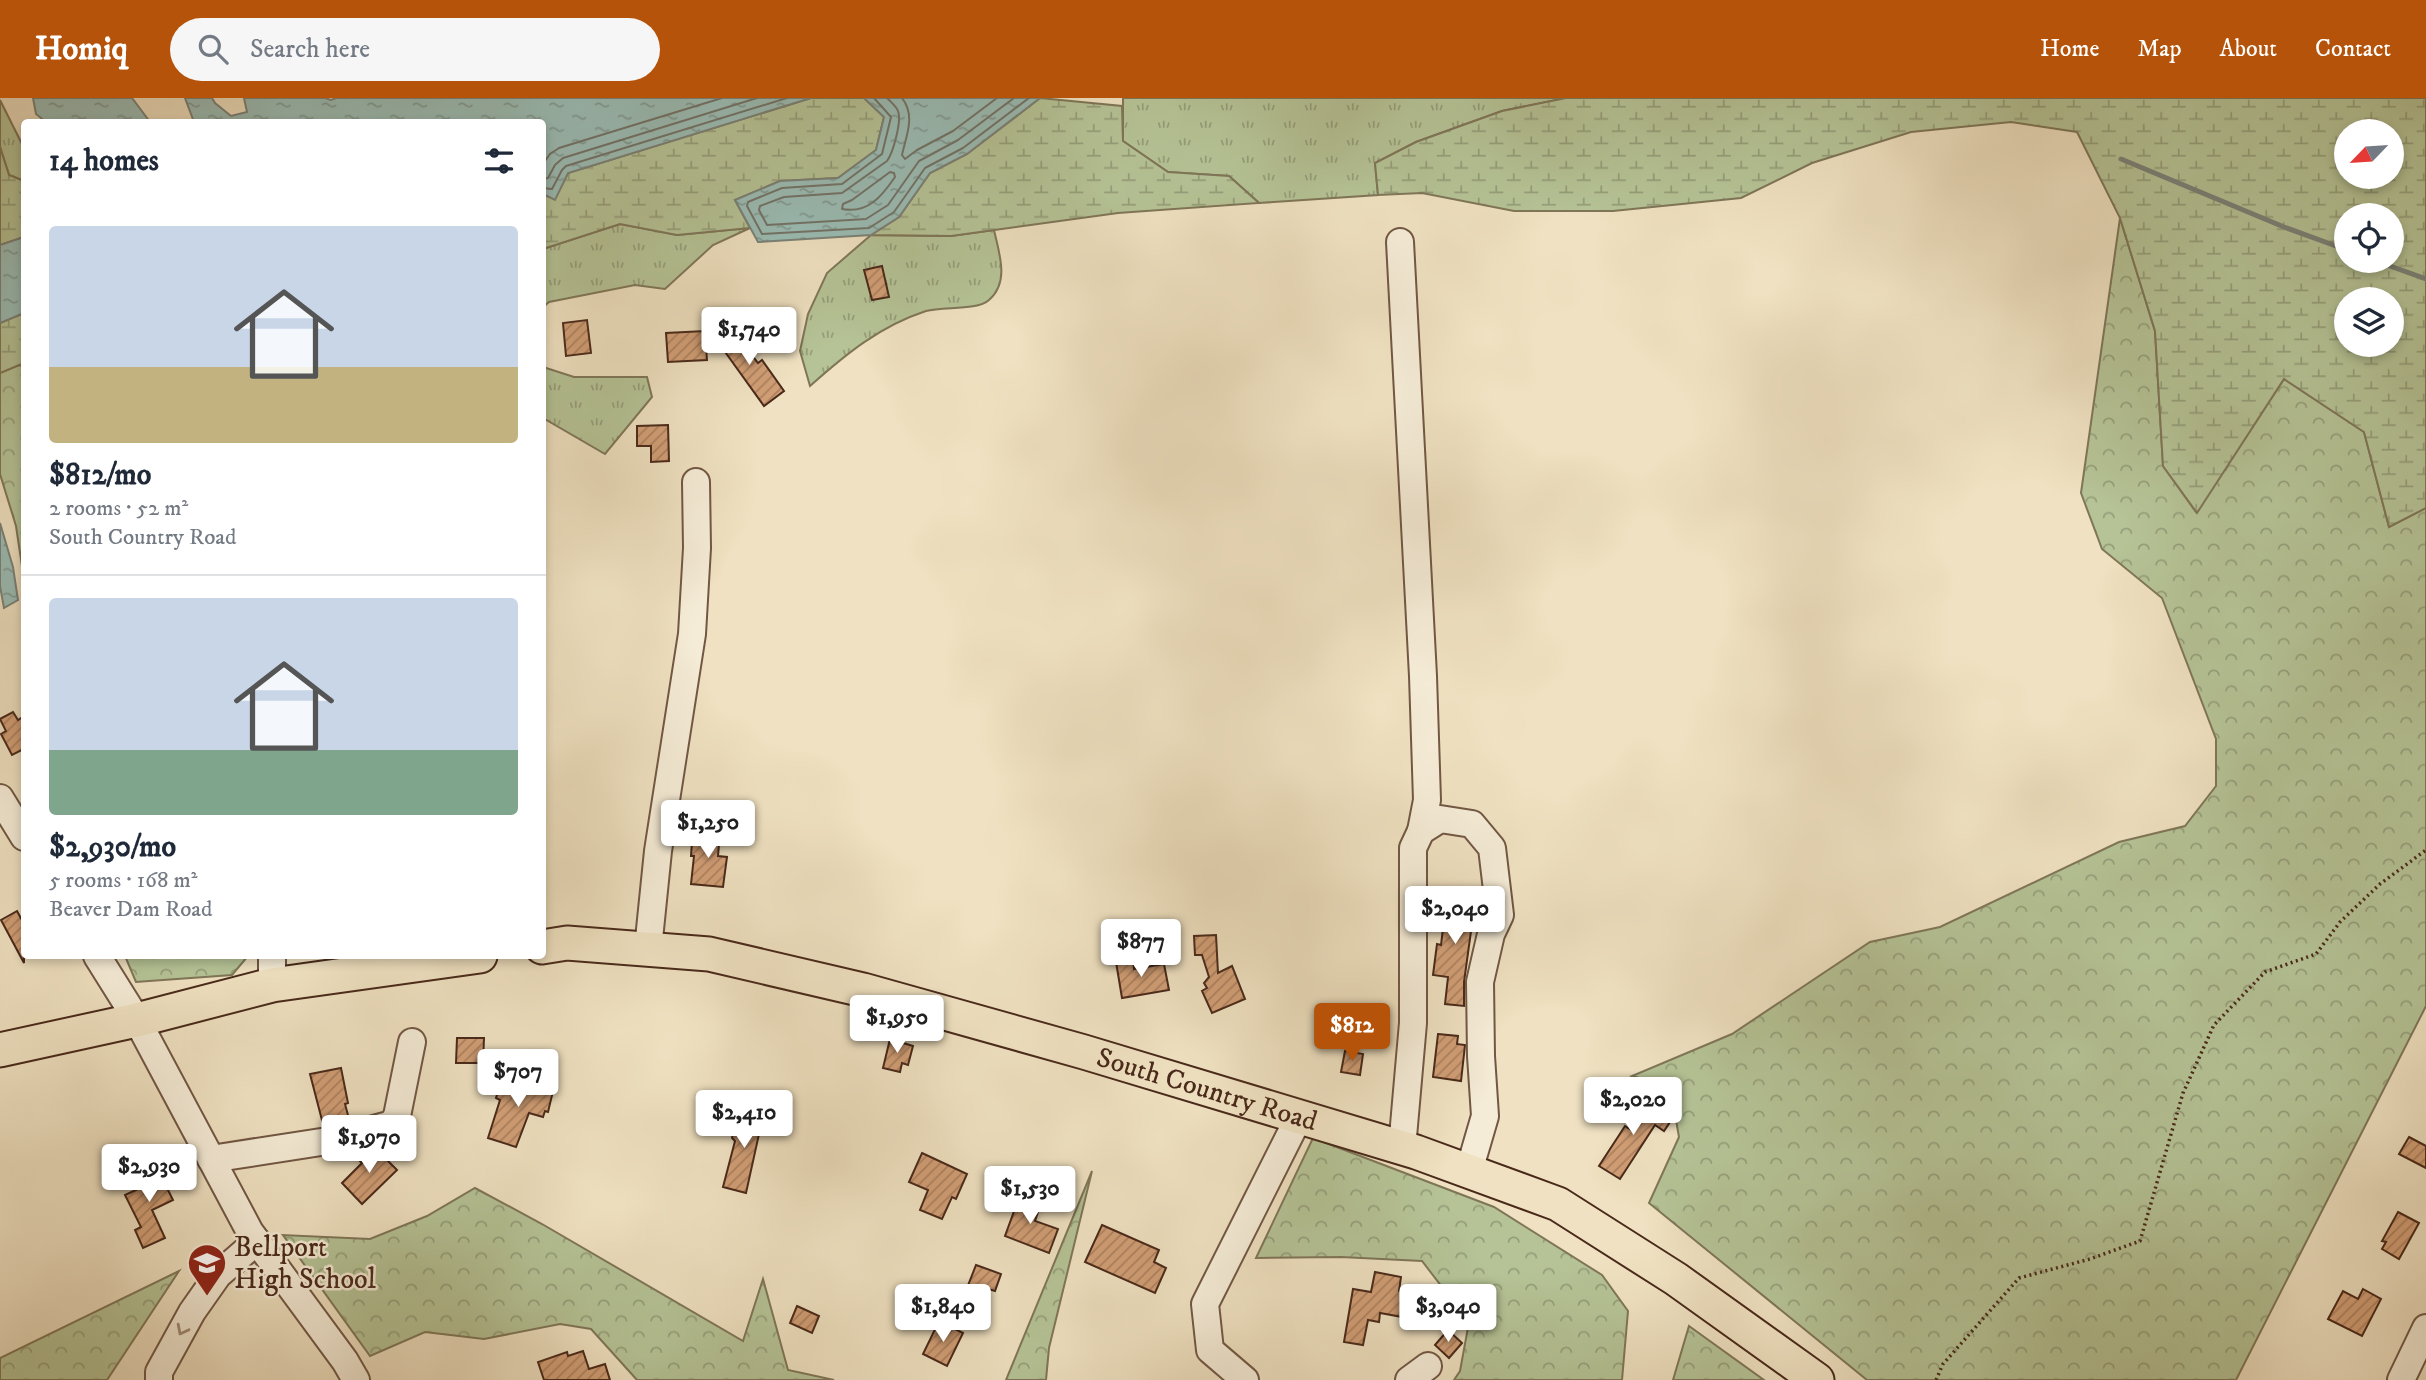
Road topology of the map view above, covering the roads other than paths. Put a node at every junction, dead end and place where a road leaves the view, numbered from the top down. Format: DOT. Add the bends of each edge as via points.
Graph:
graph roads {
  1 [pos="1400,242"];
  2 [pos="696,482"];
  3 [pos="0,797"];
  4 [pos="1421,831"];
  5 [pos="21,832"];
  6 [pos="546,946"];
  7 [pos="648,949"];
  8 [pos="99,959"];
  9 [pos="435,959"];
  10 [pos="272,970"];
  11 [pos="137,1020"];
  12 [pos="412,1042"];
  13 [pos="0,1050"];
  14 [pos="1299,1117"];
  15 [pos="1402,1147"];
  16 [pos="211,1159"];
  17 [pos="1469,1171"];
  18 [pos="257,1241"];
  19 [pos="2426,1328"];
  20 [pos="159,1380"];
  21 [pos="356,1380"];
  22 [pos="1245,1380"];
  23 [pos="1817,1380"];
  24 [pos="2400,1380"];
  1 -- 4 [label="street" via="1424,690 1427,800"];
  2 -- 7 [label="street" via="692,634"];
  3 -- 5 [label="street"];
  4 -- 15 [label="street" via="1413,848 1413,1023"];
  4 -- 17 [label="street" via="1440,819 1472,824 1492,848 1500,915 1480,982 1485,1116"];
  6 -- 7 [label="main road, South Country Road" via="567,943"];
  7 -- 14 [label="main road, South Country Road" via="709,954 863,990"];
  8 -- 11 [label="street"];
  9 -- 10 [label="main road"];
  10 -- 11 [label="main road"];
  11 -- 13 [label="main road"];
  11 -- 16 [label="street"];
  12 -- 16 [label="street" via="392,1124 334,1140"];
  14 -- 15 [label="main road, South Country Road"];
  14 -- 22 [label="street" via="1205,1304 1210,1350"];
  15 -- 17 [label="main road, South Country Road"];
  16 -- 18 [label="street"];
  17 -- 23 [label="main road, South Country Road" via="1558,1204 1676,1279"];
  18 -- 20 [label="street, one-way" via="218,1275 192,1311"];
  18 -- 21 [label="street"];
  19 -- 24 [label="street"];
}
